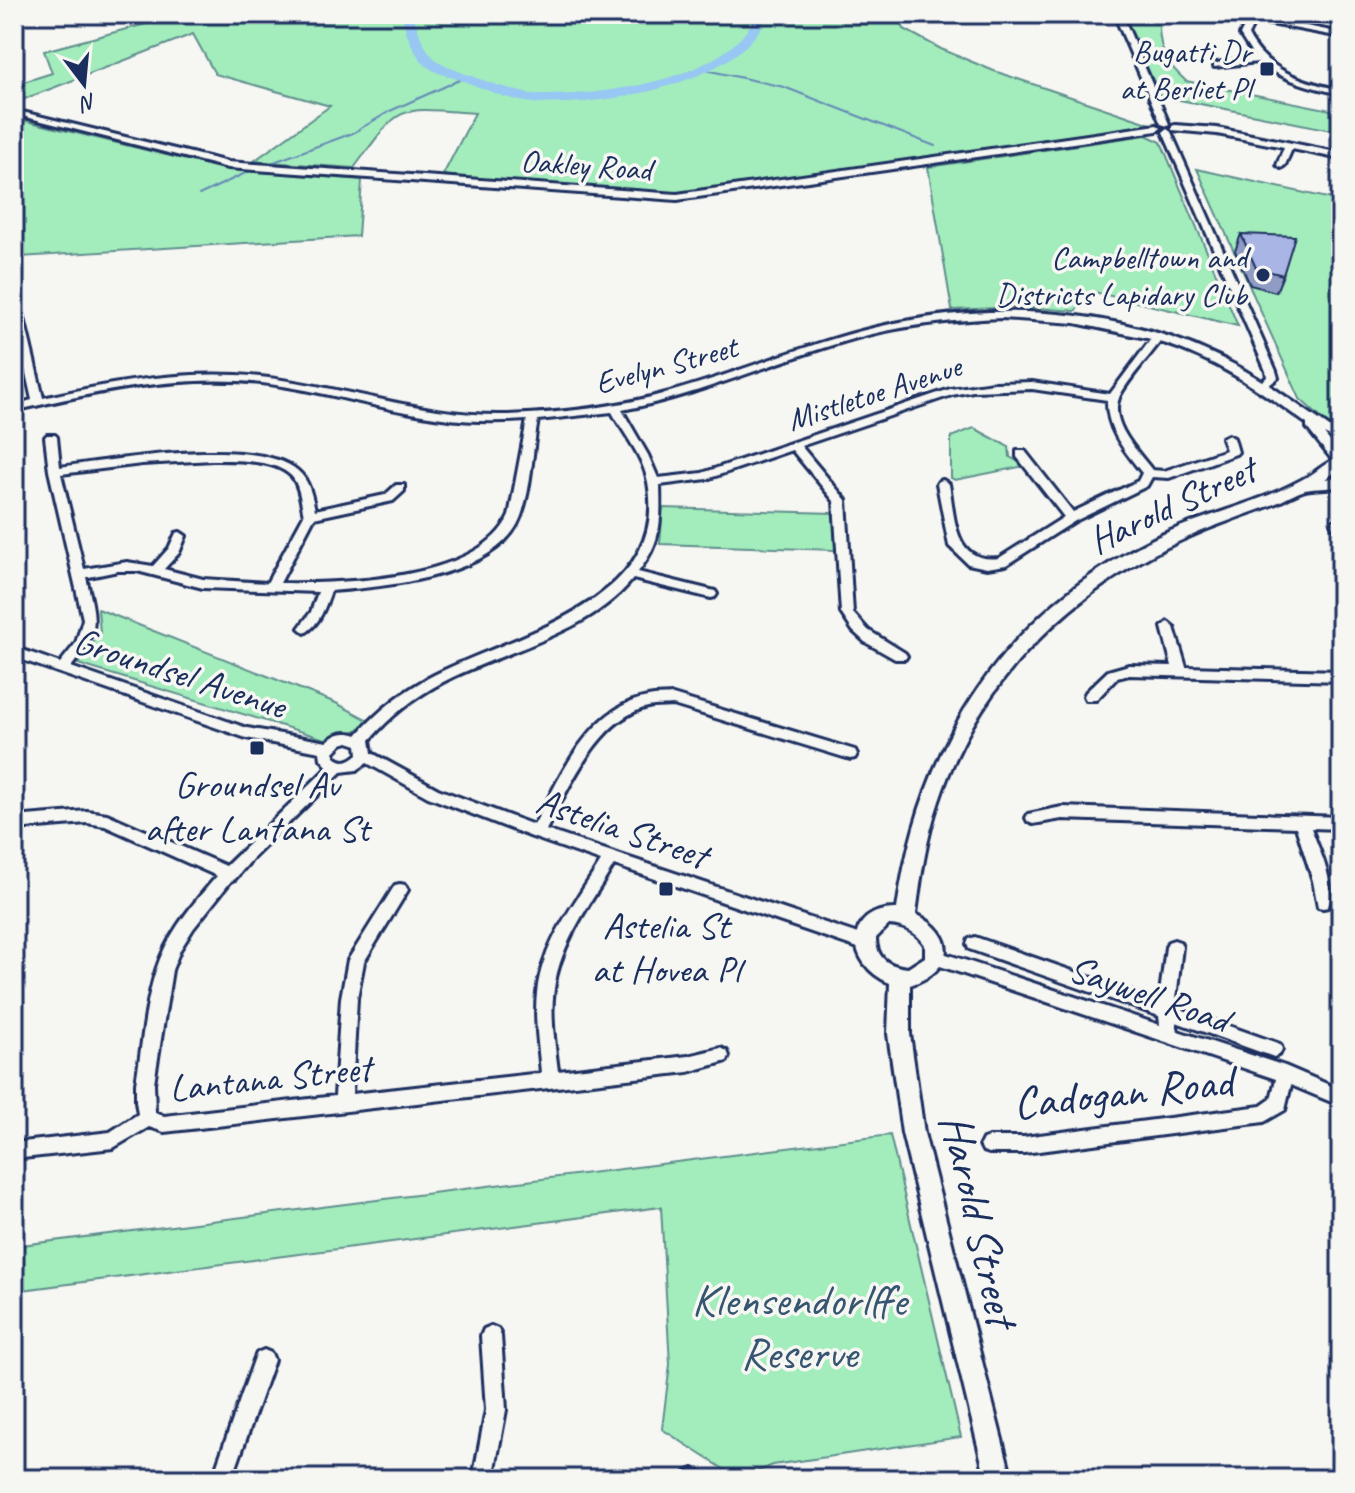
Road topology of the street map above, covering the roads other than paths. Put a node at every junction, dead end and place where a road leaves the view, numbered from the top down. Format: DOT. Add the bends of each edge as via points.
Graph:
graph roads {
  1 [pos="1118,14"];
  2 [pos="1232,14"];
  3 [pos="1252,16"];
  4 [pos="1341,35"];
  5 [pos="1260,59"];
  6 [pos="1217,65"];
  7 [pos="1341,92"];
  8 [pos="14,112"];
  9 [pos="1166,128"];
  10 [pos="1289,146"];
  11 [pos="1341,156"];
  12 [pos="1281,165"];
  13 [pos="14,297"];
  14 [pos="1158,337"];
  15 [pos="1262,385"];
  16 [pos="1113,398"];
  17 [pos="38,402"];
  18 [pos="14,408"];
  19 [pos="615,408"];
  20 [pos="533,417"];
  21 [pos="1306,420"];
  22 [pos="51,437"];
  23 [pos="1228,438"];
  24 [pos="1341,439"];
  25 [pos="795,446"];
  26 [pos="1021,454"];
  27 [pos="1339,461"];
  28 [pos="55,471"];
  29 [pos="1148,473"];
  30 [pos="654,482"];
  31 [pos="1341,482"];
  32 [pos="943,484"];
  33 [pos="400,488"];
  34 [pos="1295,488"];
  35 [pos="310,515"];
  36 [pos="1071,518"];
  37 [pos="180,536"];
  38 [pos="156,570"];
  39 [pos="631,574"];
  40 [pos="79,575"];
  41 [pos="272,586"];
  42 [pos="326,586"];
  43 [pos="711,594"];
  44 [pos="1168,627"];
  45 [pos="305,628"];
  46 [pos="14,652"];
  47 [pos="900,656"];
  48 [pos="62,669"];
  49 [pos="1180,670"];
  50 [pos="1341,676"];
  51 [pos="1091,696"];
  52 [pos="329,748"];
  53 [pos="363,748"];
  54 [pos="850,754"];
  55 [pos="338,766"];
  56 [pos="1033,818"];
  57 [pos="1302,822"];
  58 [pos="14,823"];
  59 [pos="1341,823"];
  60 [pos="537,833"];
  61 [pos="610,858"];
  62 [pos="230,875"];
  63 [pos="400,890"];
  64 [pos="1323,902"];
  65 [pos="906,917"];
  66 [pos="864,943"];
  67 [pos="975,944"];
  68 [pos="1174,947"];
  69 [pos="934,957"];
  70 [pos="900,977"];
  71 [pos="1166,1010"];
  72 [pos="1170,1034"];
  73 [pos="1274,1049"];
  74 [pos="721,1056"];
  75 [pos="1285,1074"];
  76 [pos="550,1080"];
  77 [pos="1341,1098"];
  78 [pos="343,1103"];
  79 [pos="148,1118"];
  80 [pos="989,1145"];
  81 [pos="14,1151"];
  82 [pos="491,1336"];
  83 [pos="264,1360"];
  84 [pos="222,1479"];
  85 [pos="483,1479"];
  86 [pos="999,1479"];
  1 -- 9 [label="street"];
  2 -- 3 [label="street"];
  3 -- 4 [label="street"];
  3 -- 5 [label="street" via="1244,35"];
  5 -- 6 [label="street"];
  5 -- 7 [label="street" via="1292,77"];
  8 -- 9 [label="street, Oakley Road" via="228,165 654,197 708,195"];
  9 -- 10 [label="street, Oakley Road" via="1217,131"];
  9 -- 15 [label="street" via="1271,371 1273,378"];
  10 -- 11 [label="street, Oakley Road"];
  10 -- 12 [label="street"];
  13 -- 17 [label="street"];
  14 -- 15 [label="street, Evelyn Street" via="1222,362"];
  14 -- 16 [label="street"];
  14 -- 19 [label="street, Evelyn Street" via="1052,317 936,320 869,332"];
  15 -- 21 [label="street, Evelyn Street"];
  16 -- 25 [label="street, Mistletoe Avenue" via="1043,384 976,386"];
  16 -- 29 [label="street" via="1112,417"];
  17 -- 18 [label="street, Evelyn Street"];
  17 -- 20 [label="street, Evelyn Street" via="113,386 243,379 424,413"];
  19 -- 20 [label="street, Evelyn Street"];
  19 -- 30 [label="street"];
  20 -- 42 [label="street" via="513,524 495,542 435,573 375,585"];
  21 -- 24 [label="street, Evelyn Street"];
  21 -- 27 [label="street, Evelyn Street"];
  22 -- 28 [label="street"];
  23 -- 29 [label="street" via="1232,452 1165,475"];
  25 -- 30 [label="street, Mistletoe Avenue" via="703,476"];
  25 -- 47 [label="street" via="840,500 847,613 869,640"];
  26 -- 36 [label="street"];
  27 -- 34 [label="main road, Harold Street"];
  28 -- 35 [label="street" via="216,456 259,460 294,472 303,484"];
  28 -- 40 [label="street"];
  29 -- 36 [label="street" via="1143,483"];
  30 -- 39 [label="street" via="651,535"];
  31 -- 34 [label="main road, Harold Street"];
  32 -- 36 [label="street" via="955,546 972,561 1002,562"];
  33 -- 35 [label="street" via="389,498"];
  34 -- 65 [label="main road, Harold Street" via="1120,563 1061,605 1026,639 978,700 944,760 909,871"];
  35 -- 41 [label="street"];
  37 -- 38 [label="street"];
  38 -- 40 [label="street" via="113,566"];
  38 -- 41 [label="street" via="177,580"];
  39 -- 43 [label="street"];
  39 -- 53 [label="street" via="577,619 420,689 394,706"];
  40 -- 48 [label="street" via="88,628 82,645"];
  41 -- 42 [label="street"];
  42 -- 45 [label="street" via="317,613"];
  44 -- 49 [label="street"];
  46 -- 48 [label="street, Groundsel Avenue"];
  48 -- 52 [label="street, Groundsel Avenue" via="246,733"];
  49 -- 50 [label="street"];
  49 -- 51 [label="street" via="1113,674"];
  52 -- 53 [label="street" via="344,738"];
  52 -- 55 [label="street" via="328,759"];
  53 -- 55 [label="street" via="353,765"];
  53 -- 60 [label="street, Astelia Street" via="433,793"];
  54 -- 60 [label="street" via="673,700 642,702 620,710 602,725"];
  55 -- 62 [label="street, Lantana Street"];
  56 -- 57 [label="street" via="1062,813"];
  57 -- 59 [label="street"];
  57 -- 64 [label="street"];
  58 -- 62 [label="street" via="107,820"];
  60 -- 61 [label="street, Astelia Street"];
  61 -- 66 [label="street, Astelia Street"];
  61 -- 76 [label="street" via="548,975"];
  62 -- 79 [label="street, Lantana Street" via="184,928 165,968 144,1100"];
  63 -- 78 [label="street" via="362,946 354,969"];
  65 -- 66 [label="main road" via="874,923"];
  65 -- 69 [label="main road" via="929,931"];
  66 -- 70 [label="main road" via="875,966"];
  67 -- 71 [label="street"];
  68 -- 71 [label="street"];
  69 -- 70 [label="main road" via="920,973"];
  69 -- 72 [label="street, Saywell Road"];
  70 -- 86 [label="main road, Harold Street" via="899,1034 913,1133"];
  71 -- 72 [label="street"];
  71 -- 73 [label="street"];
  72 -- 75 [label="street, Saywell Road"];
  74 -- 76 [label="street, Lantana Street"];
  75 -- 77 [label="street, Saywell Road"];
  75 -- 80 [label="street, Cadogan Road" via="1279,1104 1264,1114"];
  76 -- 78 [label="street, Lantana Street"];
  78 -- 79 [label="street, Lantana Street" via="164,1124"];
  79 -- 81 [label="street" via="113,1140"];
  82 -- 85 [label="street" via="496,1410"];
  83 -- 84 [label="street"];
}
